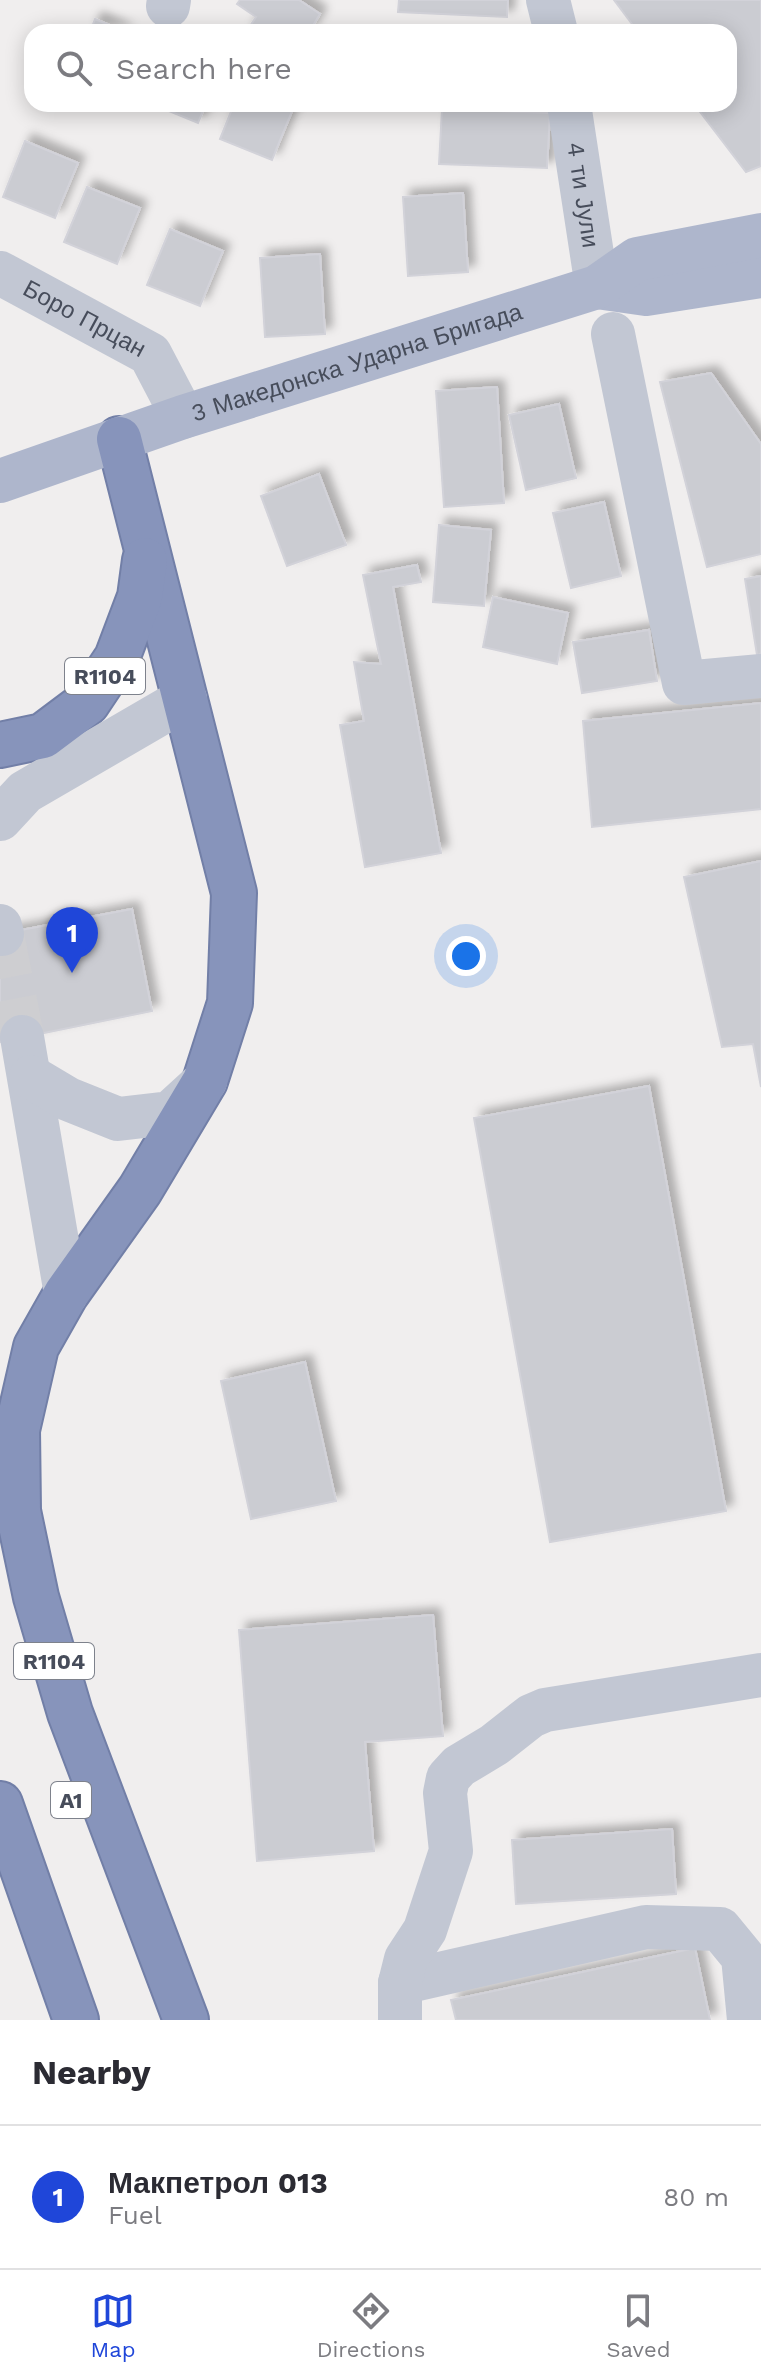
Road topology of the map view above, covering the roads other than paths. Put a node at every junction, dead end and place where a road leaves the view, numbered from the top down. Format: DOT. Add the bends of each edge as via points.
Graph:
graph roads {
  1 [pos="548,0"];
  2 [pos="554,24"];
  3 [pos="570,112"];
  4 [pos="761,235"];
  5 [pos="0,273"];
  6 [pos="761,276"];
  7 [pos="597,287"];
  8 [pos="613,334"];
  9 [pos="183,417"];
  10 [pos="119,439"];
  11 [pos="0,481"];
  12 [pos="146,554"];
  13 [pos="761,676"];
  14 [pos="185,699"];
  15 [pos="0,745"];
  16 [pos="0,819"];
  17 [pos="205,1081"];
  18 [pos="66,1294"];
  19 [pos="0,1575"];
  20 [pos="761,1675"];
  21 [pos="0,1804"];
  22 [pos="0,1898"];
  23 [pos="752,2000"];
  24 [pos="400,2001"];
  25 [pos="47,2020"];
  26 [pos="76,2020"];
  27 [pos="157,2020"];
  28 [pos="186,2020"];
  1 -- 2 [label="street"];
  3 -- 7 [label="street, 4 ти Јули"];
  4 -- 7 [label="main road" via="637,259"];
  5 -- 9 [label="street, Боро Прцан" via="150,354"];
  6 -- 7 [label="main road" via="646,294"];
  7 -- 9 [label="main road, 3 Македонска Ударна Бригада"];
  8 -- 13 [label="street" via="684,683"];
  9 -- 10 [label="main road, 3 Македонска Ударна Бригада"];
  10 -- 11 [label="main road, 3 Македонска Ударна Бригада"];
  10 -- 12 [label="highway, R1104"];
  12 -- 14 [label="highway, R1104"];
  12 -- 15 [label="highway, R1104" via="140,597 117,658 87,703 43,736"];
  14 -- 16 [label="street" via="25,792"];
  14 -- 17 [label="highway, R1104" via="236,916 230,1003"];
  17 -- 18 [label="highway, R1104" via="140,1190"];
  17 -- 18 [label="street" via="170,1113 118,1119 68,1099 27,1057"];
  18 -- 28 [label="highway, R1104" via="36,1347 17,1430 18,1511 36,1597 70,1713"];
  19 -- 27 [label="highway, A1" via="70,1796"];
  20 -- 24 [label="street" via="545,1710 459,1766 448,1778 445,1793 451,1851 425,1930 406,1959"];
  21 -- 26 [label="highway"];
  22 -- 25 [label="highway"];
  23 -- 24 [label="street" via="743,1957 720,1929 646,1927"];
}
